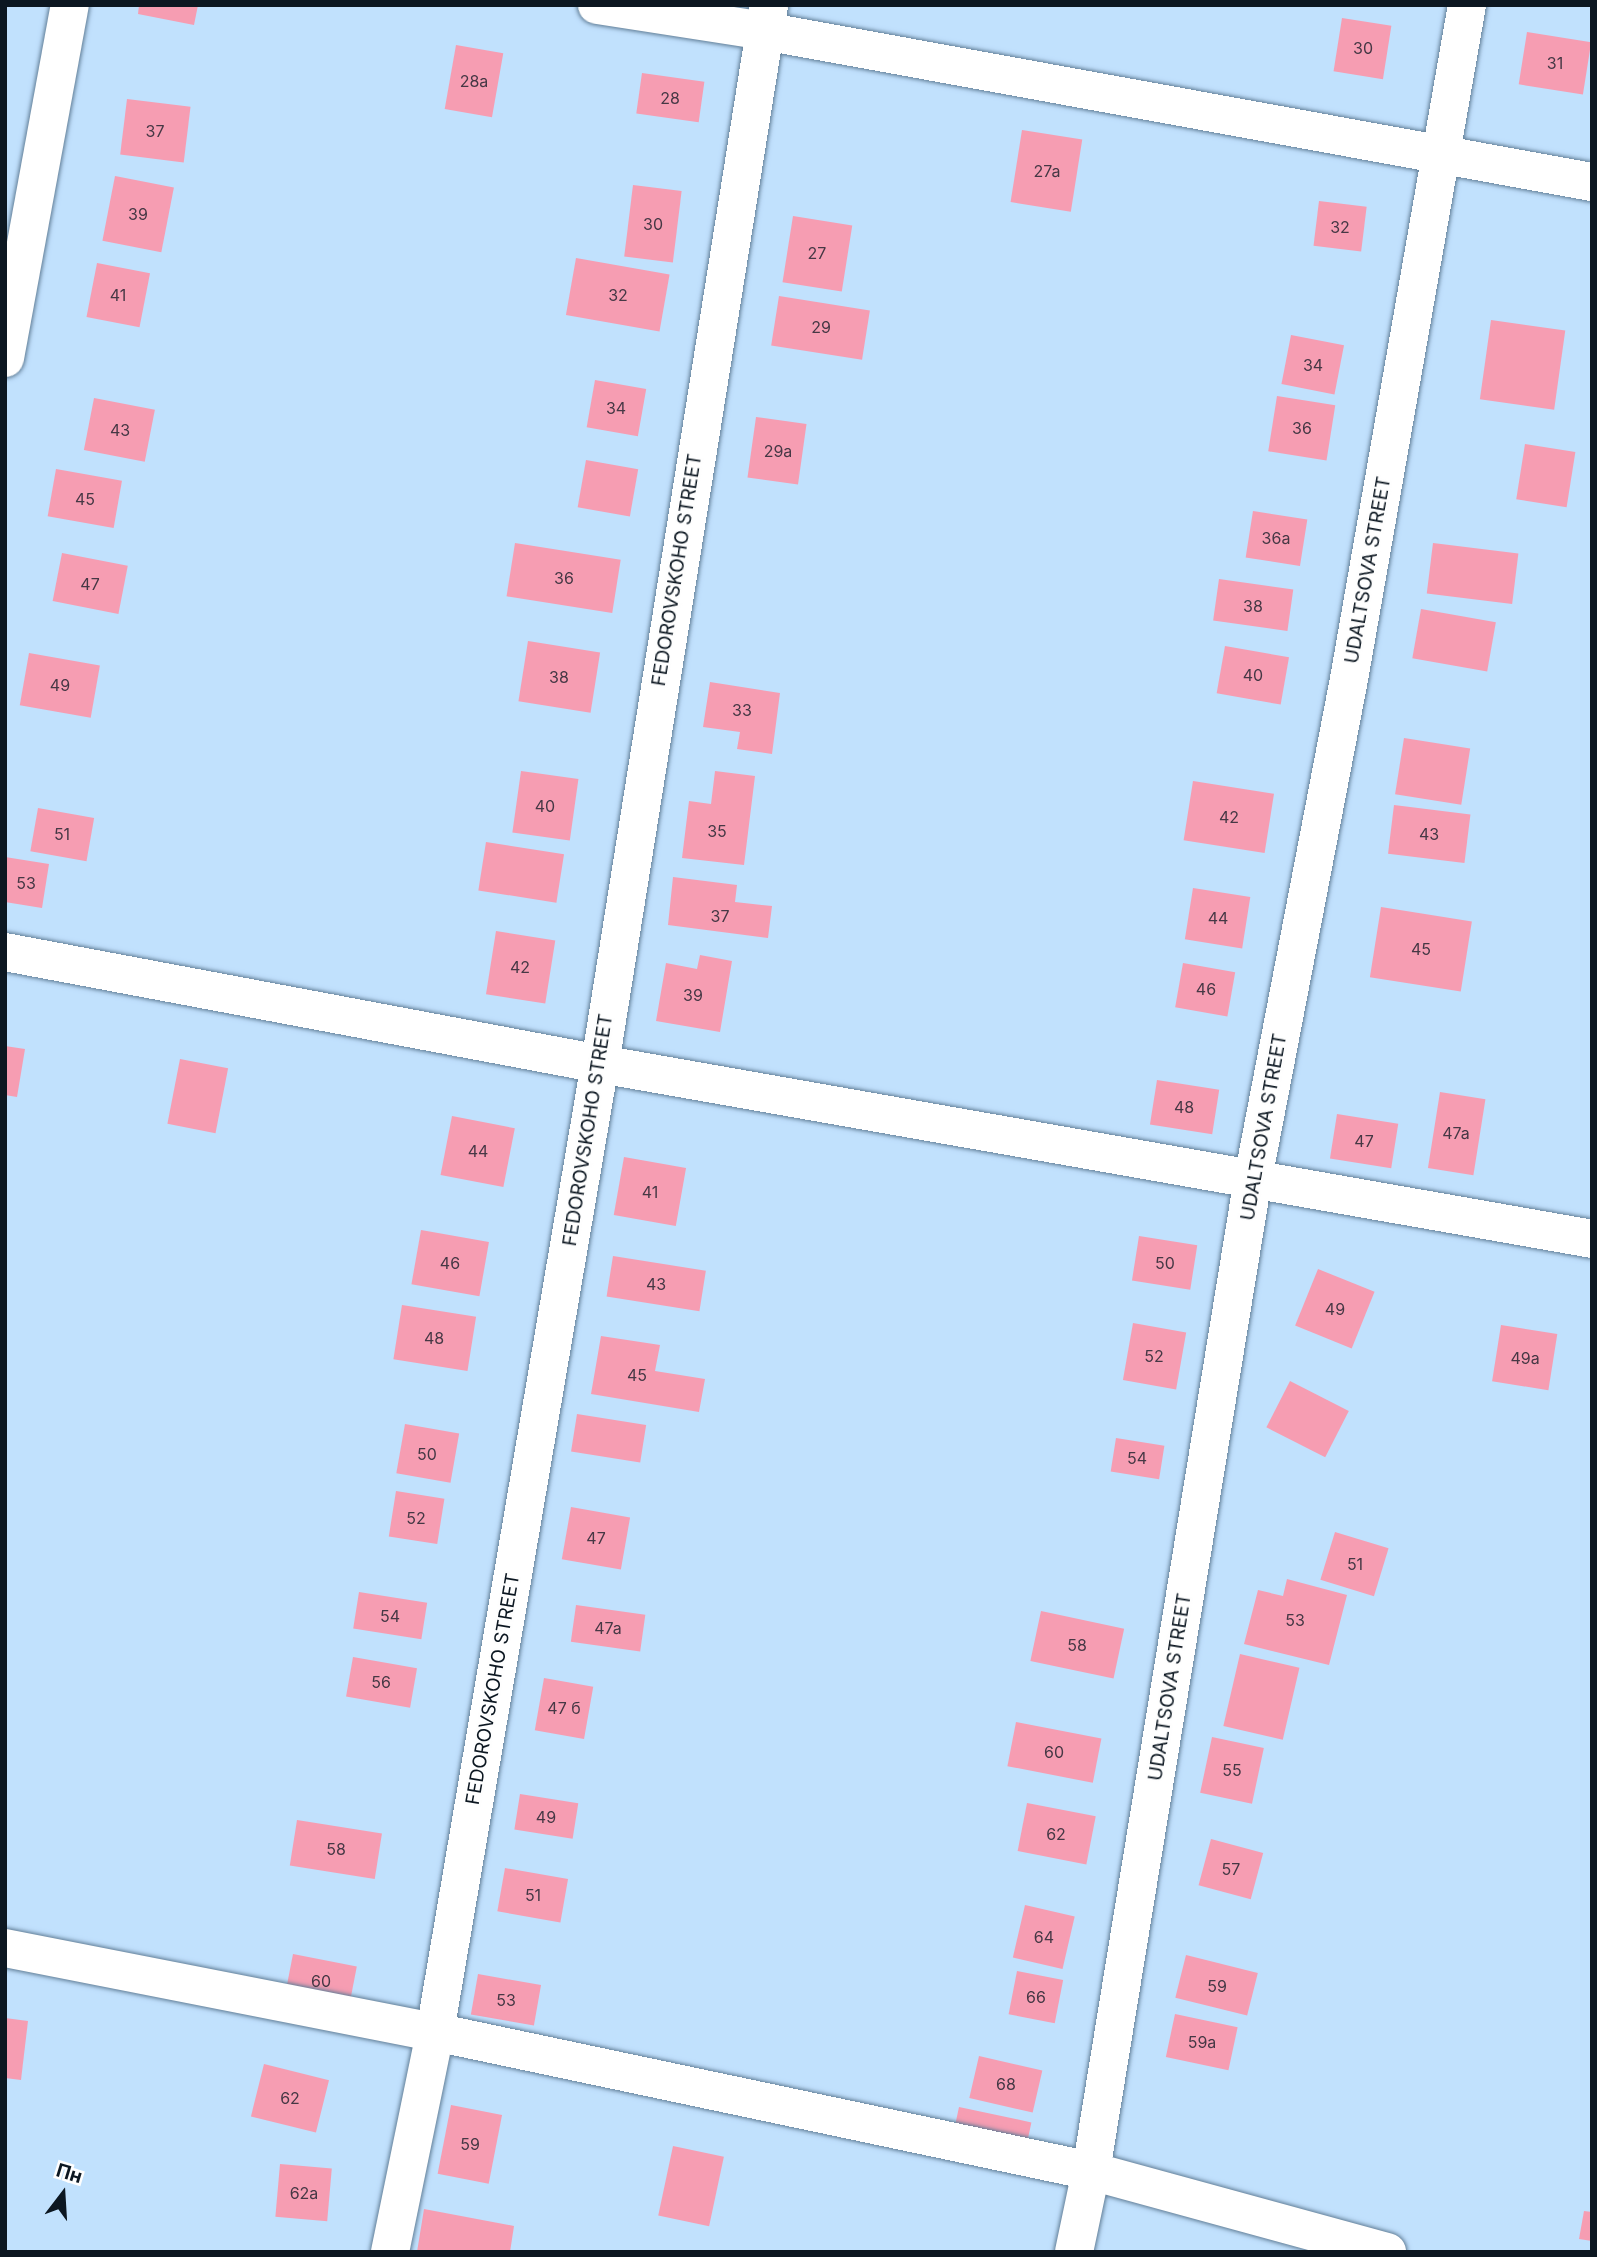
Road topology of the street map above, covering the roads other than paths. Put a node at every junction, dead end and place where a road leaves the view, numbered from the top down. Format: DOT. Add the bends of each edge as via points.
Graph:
graph roads {
  1 [pos="70,5"];
  2 [pos="597,5"];
  3 [pos="1467,5"];
  4 [pos="766,18"];
  5 [pos="1440,156"];
  6 [pos="1592,182"];
  7 [pos="5,358"];
  8 [pos="5,952"];
  9 [pos="600,1064"];
  10 [pos="1253,1179"];
  11 [pos="1592,1239"];
  12 [pos="5,1948"];
  13 [pos="435,2032"];
  14 [pos="1091,2171"];
  15 [pos="390,2252"];
  16 [pos="1074,2252"];
  17 [pos="1387,2252"];
  1 -- 7 [label="street"];
  2 -- 4 [label="street"];
  3 -- 5 [label="street, UDALTSOVA STREET"];
  4 -- 5 [label="street"];
  4 -- 9 [label="street, FEDOROVSKOHO STREET"];
  5 -- 6 [label="street"];
  5 -- 10 [label="street, UDALTSOVA STREET" via="1349,679"];
  8 -- 9 [label="street"];
  9 -- 10 [label="street"];
  9 -- 13 [label="street, FEDOROVSKOHO STREET"];
  10 -- 11 [label="street"];
  10 -- 14 [label="street, UDALTSOVA STREET"];
  12 -- 13 [label="street"];
  13 -- 14 [label="street"];
  13 -- 15 [label="street, FEDOROVSKOHO STREET"];
  14 -- 16 [label="street, UDALTSOVA STREET"];
  14 -- 17 [label="street"];
}
